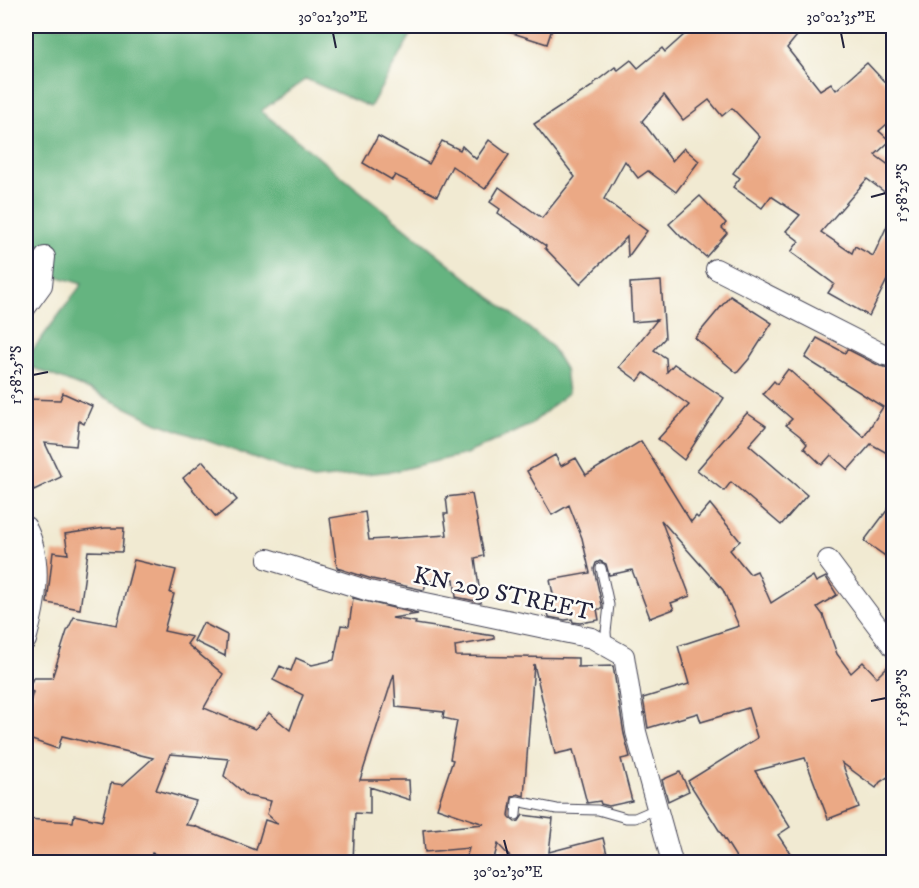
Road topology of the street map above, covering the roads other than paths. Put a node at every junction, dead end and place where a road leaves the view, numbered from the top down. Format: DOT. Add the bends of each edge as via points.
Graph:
graph roads {
  1 [pos="45,257"];
  2 [pos="716,269"];
  3 [pos="26,307"];
  4 [pos="894,357"];
  5 [pos="26,527"];
  6 [pos="268,559"];
  7 [pos="828,560"];
  8 [pos="601,568"];
  9 [pos="31,596"];
  10 [pos="26,640"];
  11 [pos="608,645"];
  12 [pos="894,648"];
  13 [pos="656,809"];
  14 [pos="516,814"];
  15 [pos="672,862"];
  1 -- 3 [label="street" via="42,285"];
  2 -- 4 [label="street"];
  5 -- 9 [label="street" via="37,571"];
  6 -- 11 [label="street, KN 209 STREET" via="369,591 592,638"];
  7 -- 12 [label="street"];
  8 -- 11 [label="lane" via="609,605"];
  9 -- 10 [label="street"];
  11 -- 13 [label="street, KN 209 STREET" via="624,656 636,732"];
  13 -- 14 [label="lane" via="626,818 598,810 557,809 517,801"];
  13 -- 15 [label="street, KN 209 STREET"];
}
